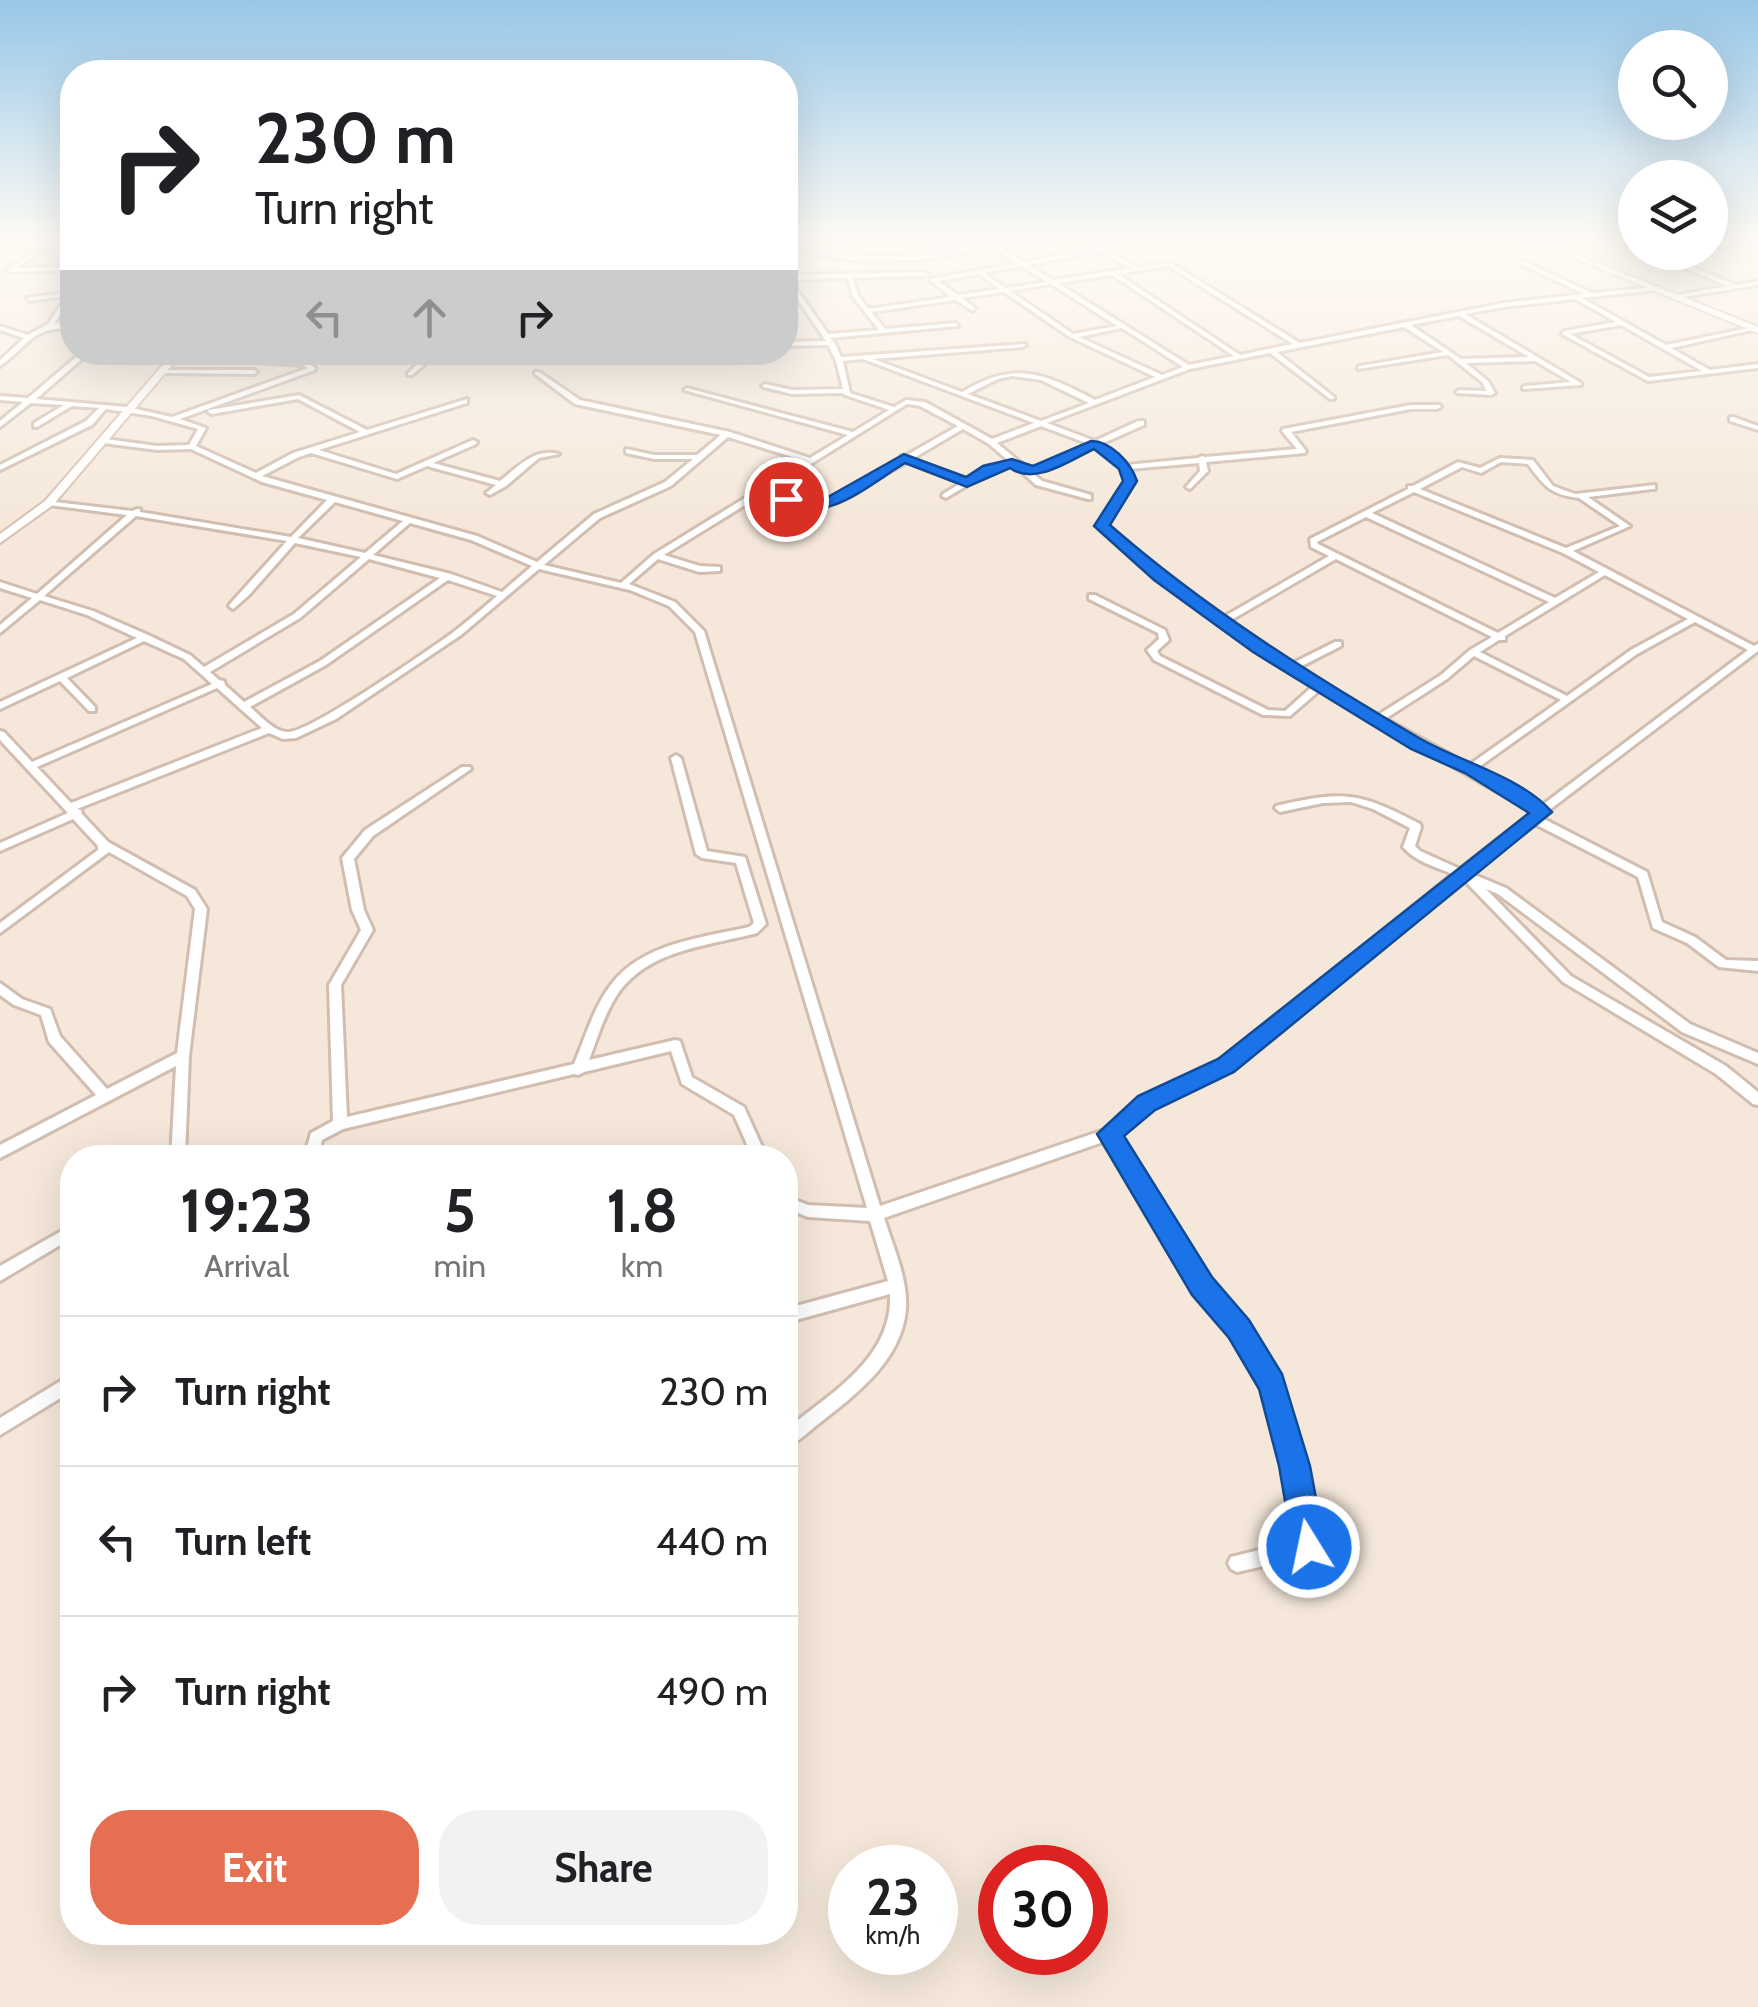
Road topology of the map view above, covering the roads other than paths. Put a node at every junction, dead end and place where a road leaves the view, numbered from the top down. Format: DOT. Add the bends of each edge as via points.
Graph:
graph roads {
  1 [pos="9,331"];
  2 [pos="40,331"];
  3 [pos="823,331"];
  4 [pos="883,331"];
  5 [pos="888,331"];
  6 [pos="1065,331"];
  7 [pos="1101,331"];
  8 [pos="1126,331"];
  9 [pos="1200,331"];
  10 [pos="1276,331"];
  11 [pos="1376,331"];
  12 [pos="1415,331"];
  13 [pos="1489,331"];
  14 [pos="1572,331"];
  15 [pos="1635,331"];
  16 [pos="1753,331"];
  17 [pos="1073,336"];
  18 [pos="29,337"];
  19 [pos="830,340"];
  20 [pos="798,343"];
  21 [pos="1024,345"];
  22 [pos="1299,345"];
  23 [pos="1666,347"];
  24 [pos="1272,352"];
  25 [pos="1449,353"];
  26 [pos="1238,356"];
  27 [pos="866,358"];
  28 [pos="1538,359"];
  29 [pos="841,360"];
  30 [pos="1462,361"];
  31 [pos="0,364"];
  32 [pos="73,365"];
  33 [pos="169,365"];
  34 [pos="307,365"];
  35 [pos="421,365"];
  36 [pos="1758,366"];
  37 [pos="1188,368"];
  38 [pos="1360,368"];
  39 [pos="163,372"];
  40 [pos="254,372"];
  41 [pos="1709,372"];
  42 [pos="410,374"];
  43 [pos="537,374"];
  44 [pos="1163,378"];
  45 [pos="765,386"];
  46 [pos="973,386"];
  47 [pos="1526,388"];
  48 [pos="947,389"];
  49 [pos="688,390"];
  50 [pos="846,390"];
  51 [pos="1459,392"];
  52 [pos="961,395"];
  53 [pos="299,397"];
  54 [pos="0,398"];
  55 [pos="1332,398"];
  56 [pos="33,401"];
  57 [pos="464,401"];
  58 [pos="1093,402"];
  59 [pos="72,404"];
  60 [pos="106,406"];
  61 [pos="133,408"];
  62 [pos="891,408"];
  63 [pos="1437,408"];
  64 [pos="242,416"];
  65 [pos="175,418"];
  66 [pos="1733,419"];
  67 [pos="1141,423"];
  68 [pos="1042,424"];
  69 [pos="0,425"];
  70 [pos="37,425"];
  71 [pos="962,427"];
  72 [pos="1758,428"];
  73 [pos="366,432"];
  74 [pos="850,433"];
  75 [pos="727,434"];
  76 [pos="106,441"];
  77 [pos="474,442"];
  78 [pos="992,442"];
  79 [pos="1096,444"];
  80 [pos="192,447"];
  81 [pos="311,450"];
  82 [pos="629,452"];
  83 [pos="555,454"];
  84 [pos="696,457"];
  85 [pos="904,458"];
  86 [pos="1202,458"];
  87 [pos="809,460"];
  88 [pos="1012,463"];
  89 [pos="430,466"];
  90 [pos="1125,467"];
  91 [pos="0,468"];
  92 [pos="1025,471"];
  93 [pos="256,476"];
  94 [pos="967,483"];
  95 [pos="502,484"];
  96 [pos="1190,487"];
  97 [pos="1652,487"];
  98 [pos="1411,488"];
  99 [pos="762,490"];
  100 [pos="490,493"];
  101 [pos="946,496"];
  102 [pos="1582,496"];
  103 [pos="1088,497"];
  104 [pos="333,500"];
  105 [pos="49,503"];
  106 [pos="138,511"];
  107 [pos="1365,512"];
  108 [pos="410,519"];
  109 [pos="0,540"];
  110 [pos="292,541"];
  111 [pos="1566,551"];
  112 [pos="370,556"];
  113 [pos="657,556"];
  114 [pos="1335,556"];
  115 [pos="538,566"];
  116 [pos="717,569"];
  117 [pos="1606,571"];
  118 [pos="448,576"];
  119 [pos="0,585"];
  120 [pos="623,585"];
  121 [pos="503,595"];
  122 [pos="1092,597"];
  123 [pos="38,600"];
  124 [pos="1554,601"];
  125 [pos="234,606"];
  126 [pos="1694,619"];
  127 [pos="1219,622"];
  128 [pos="0,630"];
  129 [pos="145,637"];
  130 [pos="1502,638"];
  131 [pos="1338,644"];
  132 [pos="1756,648"];
  133 [pos="1474,652"];
  134 [pos="1291,668"];
  135 [pos="206,670"];
  136 [pos="62,678"];
  137 [pos="221,683"];
  138 [pos="1320,684"];
  139 [pos="1568,700"];
  140 [pos="0,706"];
  141 [pos="245,706"];
  142 [pos="92,709"];
  143 [pos="1378,720"];
  144 [pos="269,729"];
  145 [pos="0,734"];
  146 [pos="676,758"];
  147 [pos="33,765"];
  148 [pos="466,768"];
  149 [pos="1472,768"];
  150 [pos="1280,808"];
  151 [pos="75,810"];
  152 [pos="1538,816"];
  153 [pos="0,846"];
  154 [pos="104,846"];
  155 [pos="1463,872"];
  156 [pos="0,930"];
  157 [pos="1758,966"];
  158 [pos="0,988"];
  159 [pos="183,1056"];
  160 [pos="1758,1060"];
  161 [pos="578,1070"];
  162 [pos="104,1096"];
  163 [pos="1758,1100"];
  164 [pos="340,1124"];
  165 [pos="1109,1134"];
  166 [pos="179,1145"];
  167 [pos="314,1145"];
  168 [pos="754,1145"];
  169 [pos="0,1152"];
  170 [pos="798,1207"];
  171 [pos="874,1215"];
  172 [pos="60,1239"];
  173 [pos="0,1274"];
  174 [pos="897,1285"];
  175 [pos="798,1312"];
  176 [pos="60,1390"];
  177 [pos="0,1427"];
  178 [pos="798,1430"];
  179 [pos="1236,1563"];
  1 -- 18 [label="street"];
  2 -- 18 [label="street"];
  3 -- 19 [label="street"];
  4 -- 5 [label="street"];
  4 -- 19 [label="street"];
  6 -- 17 [label="street"];
  7 -- 17 [label="street"];
  8 -- 37 [label="street"];
  9 -- 26 [label="street"];
  10 -- 22 [label="street"];
  11 -- 22 [label="street"];
  12 -- 25 [label="street"];
  13 -- 28 [label="street"];
  14 -- 41 [label="street" via="1564,332 1648,380"];
  15 -- 23 [label="street"];
  16 -- 23 [label="street"];
  17 -- 44 [label="street"];
  18 -- 31 [label="street"];
  19 -- 20 [label="street"];
  19 -- 29 [label="street"];
  21 -- 27 [label="street"];
  22 -- 24 [label="street"];
  23 -- 41 [label="street"];
  24 -- 26 [label="street"];
  24 -- 55 [label="street"];
  25 -- 30 [label="street"];
  25 -- 38 [label="street"];
  26 -- 37 [label="street"];
  27 -- 29 [label="street"];
  27 -- 48 [label="street"];
  28 -- 30 [label="street"];
  28 -- 47 [label="street" via="1579,384"];
  29 -- 50 [label="street"];
  30 -- 51 [label="street" via="1492,393"];
  32 -- 56 [label="street"];
  33 -- 39 [label="main road"];
  34 -- 65 [label="street" via="312,369"];
  35 -- 42 [label="street"];
  36 -- 41 [label="street"];
  37 -- 44 [label="street"];
  39 -- 40 [label="street"];
  39 -- 61 [label="main road"];
  43 -- 75 [label="street" via="578,402"];
  44 -- 58 [label="street"];
  45 -- 50 [label="street"];
  46 -- 48 [label="street"];
  46 -- 52 [label="street"];
  46 -- 58 [label="street" via="1034,373"];
  48 -- 52 [label="street"];
  49 -- 74 [label="street"];
  50 -- 62 [label="street" via="852,398"];
  52 -- 68 [label="street"];
  53 -- 64 [label="street"];
  53 -- 65 [label="street"];
  53 -- 73 [label="street"];
  54 -- 56 [label="street"];
  56 -- 59 [label="street"];
  56 -- 69 [label="street"];
  57 -- 73 [label="street"];
  58 -- 68 [label="street"];
  59 -- 60 [label="street"];
  59 -- 70 [label="street"];
  60 -- 61 [label="street"];
  60 -- 91 [label="street" via="89,423"];
  61 -- 65 [label="street"];
  61 -- 76 [label="main road"];
  62 -- 71 [label="street" via="918,402"];
  62 -- 74 [label="street"];
  63 -- 86 [label="street" via="1286,431 1302,451"];
  65 -- 80 [label="street" via="202,428"];
  66 -- 72 [label="street"];
  67 -- 79 [label="street"];
  68 -- 78 [label="street"];
  68 -- 79 [label="street"];
  71 -- 78 [label="street"];
  71 -- 85 [label="street"];
  73 -- 81 [label="street"];
  74 -- 87 [label="street"];
  75 -- 84 [label="street"];
  75 -- 87 [label="street"];
  76 -- 80 [label="street"];
  76 -- 105 [label="main road"];
  77 -- 89 [label="street"];
  78 -- 88 [label="street"];
  79 -- 90 [label="street"];
  79 -- 92 [label="street"];
  80 -- 93 [label="street"];
  81 -- 89 [label="street" via="388,476"];
  81 -- 93 [label="street"];
  82 -- 84 [label="street"];
  83 -- 95 [label="street" via="537,456"];
  84 -- 115 [label="street" via="668,484 597,516"];
  85 -- 94 [label="street"];
  85 -- 99 [label="street" via="823,506 810,508"];
  86 -- 90 [label="street"];
  86 -- 96 [label="street" via="1204,471"];
  87 -- 99 [label="street"];
  88 -- 92 [label="street"];
  88 -- 94 [label="street"];
  89 -- 95 [label="street"];
  90 -- 127 [label="street" via="1129,488 1102,526"];
  92 -- 103 [label="street" via="1038,483"];
  93 -- 104 [label="street"];
  94 -- 101 [label="street"];
  95 -- 100 [label="street"];
  97 -- 102 [label="street"];
  98 -- 102 [label="street" via="1458,465 1481,471 1492,462 1523,461 1538,466 1550,488"];
  98 -- 107 [label="street"];
  98 -- 111 [label="street"];
  99 -- 113 [label="street"];
  102 -- 111 [label="street" via="1626,526"];
  104 -- 108 [label="street"];
  104 -- 110 [label="street"];
  105 -- 106 [label="street"];
  105 -- 109 [label="main road"];
  106 -- 110 [label="street"];
  106 -- 123 [label="street"];
  107 -- 114 [label="street" via="1313,541"];
  107 -- 124 [label="street"];
  108 -- 112 [label="street"];
  108 -- 115 [label="street"];
  110 -- 112 [label="street"];
  110 -- 125 [label="street"];
  111 -- 117 [label="street"];
  112 -- 118 [label="street"];
  112 -- 135 [label="street" via="297,616"];
  113 -- 116 [label="street"];
  113 -- 120 [label="street"];
  114 -- 127 [label="street"];
  114 -- 130 [label="street"];
  115 -- 120 [label="street"];
  115 -- 121 [label="street"];
  117 -- 124 [label="street"];
  117 -- 126 [label="street"];
  118 -- 121 [label="street"];
  118 -- 141 [label="street" via="324,663"];
  119 -- 123 [label="street"];
  120 -- 171 [label="street" via="672,604 699,631"];
  121 -- 144 [label="street" via="458,633 312,728 283,736"];
  122 -- 138 [label="street" via="1162,632 1164,640 1152,650 1157,658 1273,716 1287,714"];
  123 -- 128 [label="street"];
  123 -- 129 [label="street"];
  124 -- 130 [label="street"];
  126 -- 132 [label="street"];
  126 -- 139 [label="street"];
  127 -- 134 [label="street"];
  129 -- 135 [label="street"];
  129 -- 136 [label="street"];
  130 -- 133 [label="street"];
  131 -- 134 [label="street"];
  132 -- 152 [label="street"];
  133 -- 139 [label="street"];
  133 -- 143 [label="street"];
  134 -- 138 [label="street"];
  135 -- 137 [label="street"];
  136 -- 140 [label="street"];
  136 -- 142 [label="street"];
  137 -- 141 [label="street"];
  137 -- 147 [label="street"];
  138 -- 143 [label="street"];
  139 -- 149 [label="street"];
  141 -- 144 [label="street"];
  143 -- 149 [label="street"];
  144 -- 151 [label="street"];
  145 -- 147 [label="street"];
  146 -- 161 [label="street" via="702,854 741,860 760,924 660,954 632,970 614,990"];
  147 -- 151 [label="street"];
  148 -- 164 [label="street" via="369,832 348,858 367,930 335,985"];
  149 -- 152 [label="street"];
  150 -- 155 [label="street" via="1363,798 1416,827 1409,846 1416,854"];
  151 -- 153 [label="street"];
  151 -- 154 [label="street"];
  152 -- 155 [label="street"];
  152 -- 157 [label="street" via="1643,874 1657,925 1723,964"];
  154 -- 156 [label="street"];
  154 -- 159 [label="street" via="191,894 201,908"];
  155 -- 160 [label="street" via="1502,890 1686,1028"];
  155 -- 163 [label="street" via="1567,980 1721,1070"];
  155 -- 165 [label="street" via="1226,1066 1147,1103"];
  158 -- 162 [label="street" via="46,1012 54,1038"];
  159 -- 162 [label="street"];
  159 -- 166 [label="street"];
  161 -- 164 [label="street"];
  161 -- 168 [label="street" via="675,1046 687,1080 739,1112"];
  162 -- 169 [label="street"];
  164 -- 167 [label="street" via="316,1137"];
  165 -- 171 [label="street"];
  165 -- 179 [label="street" via="1202,1286 1239,1329 1272,1384 1309,1547"];
  170 -- 171 [label="street"];
  171 -- 174 [label="street"];
  172 -- 173 [label="street"];
  174 -- 175 [label="street"];
  174 -- 178 [label="street" via="902,1309 873,1370"];
  176 -- 177 [label="street"];
}
